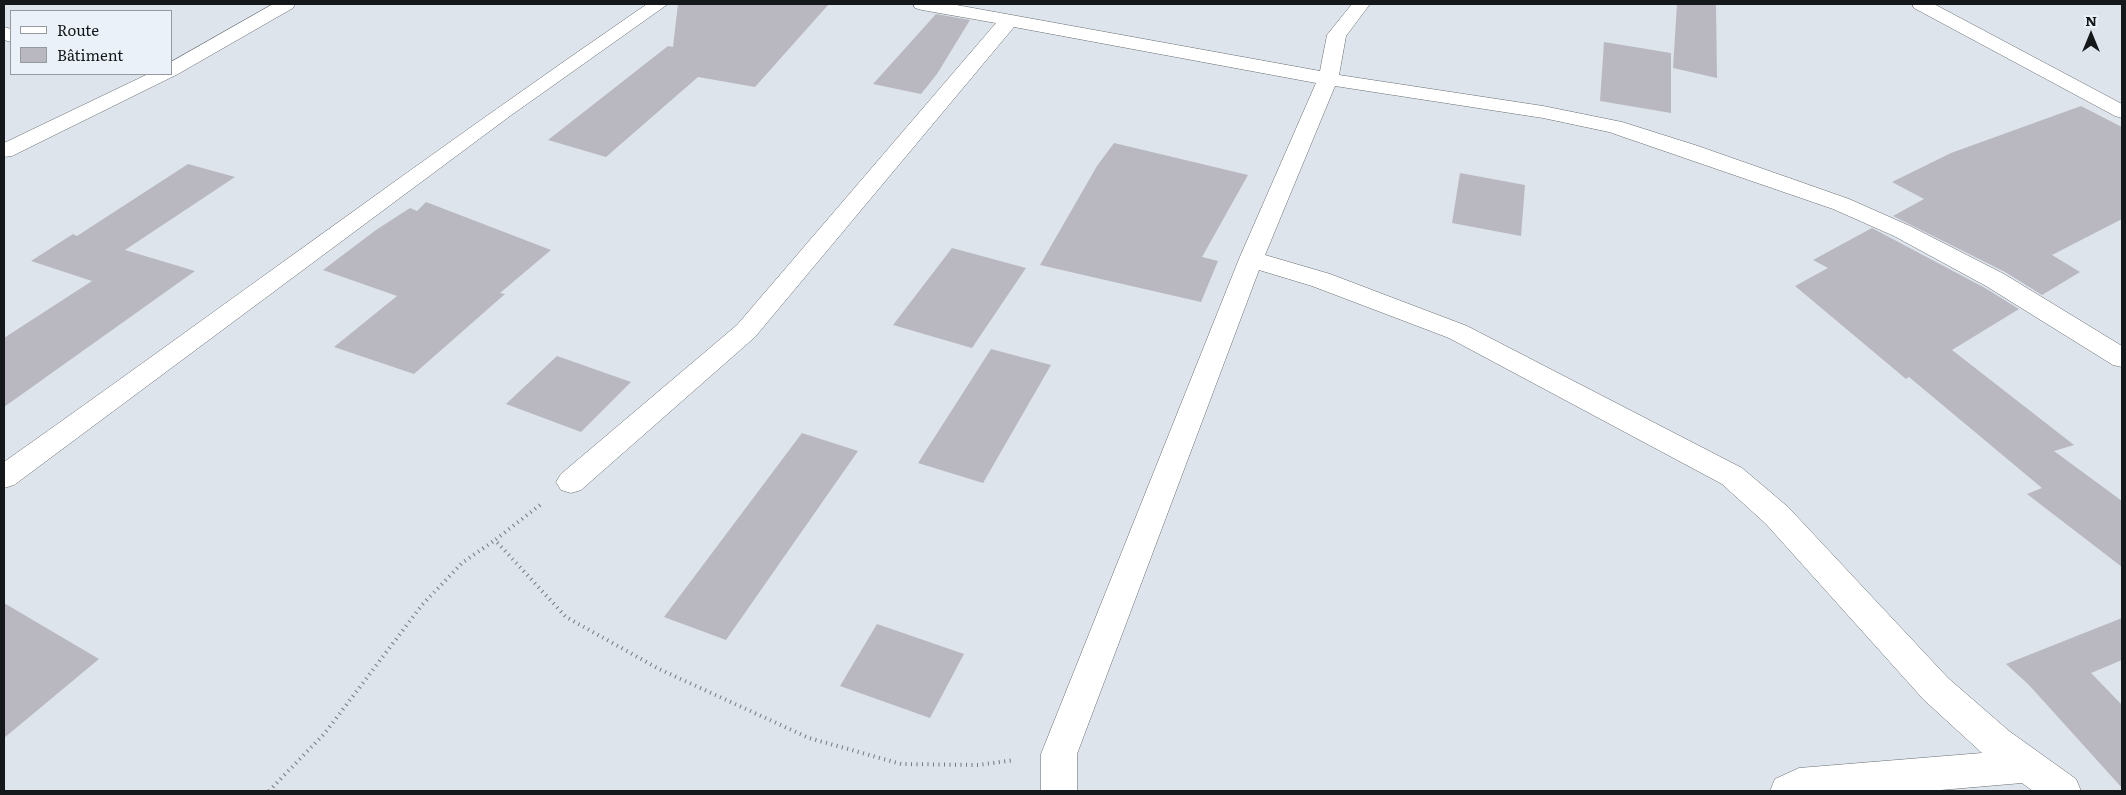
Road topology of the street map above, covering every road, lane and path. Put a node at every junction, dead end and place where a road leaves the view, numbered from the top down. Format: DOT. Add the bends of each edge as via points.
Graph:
graph roads {
  1 [pos="286,4"];
  2 [pos="659,4"];
  3 [pos="922,4"];
  4 [pos="1361,4"];
  5 [pos="1921,4"];
  6 [pos="1009,20"];
  7 [pos="172,69"];
  8 [pos="161,75"];
  9 [pos="1328,79"];
  10 [pos="2122,112"];
  11 [pos="4,150"];
  12 [pos="1251,258"];
  13 [pos="2122,358"];
  14 [pos="4,477"];
  15 [pos="570,482"];
  16 [pos="495,540"];
  17 [pos="1059,754"];
  18 [pos="2026,766"];
  19 [pos="269,791"];
  20 [pos="1059,791"];
  21 [pos="1788,791"];
  22 [pos="2062,791"];
  1 -- 7 [label="street"];
  2 -- 14 [label="street" via="502,112"];
  3 -- 6 [label="street"];
  4 -- 9 [label="street" via="1337,35"];
  5 -- 10 [label="street"];
  6 -- 9 [label="street"];
  6 -- 15 [label="street" via="746,331"];
  8 -- 11 [label="street"];
  9 -- 12 [label="street"];
  9 -- 13 [label="street" via="1543,112 1614,127 1769,178 1841,204 1946,253"];
  12 -- 17 [label="street"];
  12 -- 18 [label="street" via="1329,282 1458,332 1732,476 1786,522 1936,689"];
  15 -- 16 [label="path"];
  16 -- 17 [label="path" via="566,617 659,669 809,738 901,764 978,765"];
  16 -- 19 [label="path" via="462,563 422,604 325,734"];
  17 -- 20 [label="street"];
  18 -- 21 [label="street" via="1800,785"];
  18 -- 22 [label="street"];
}
